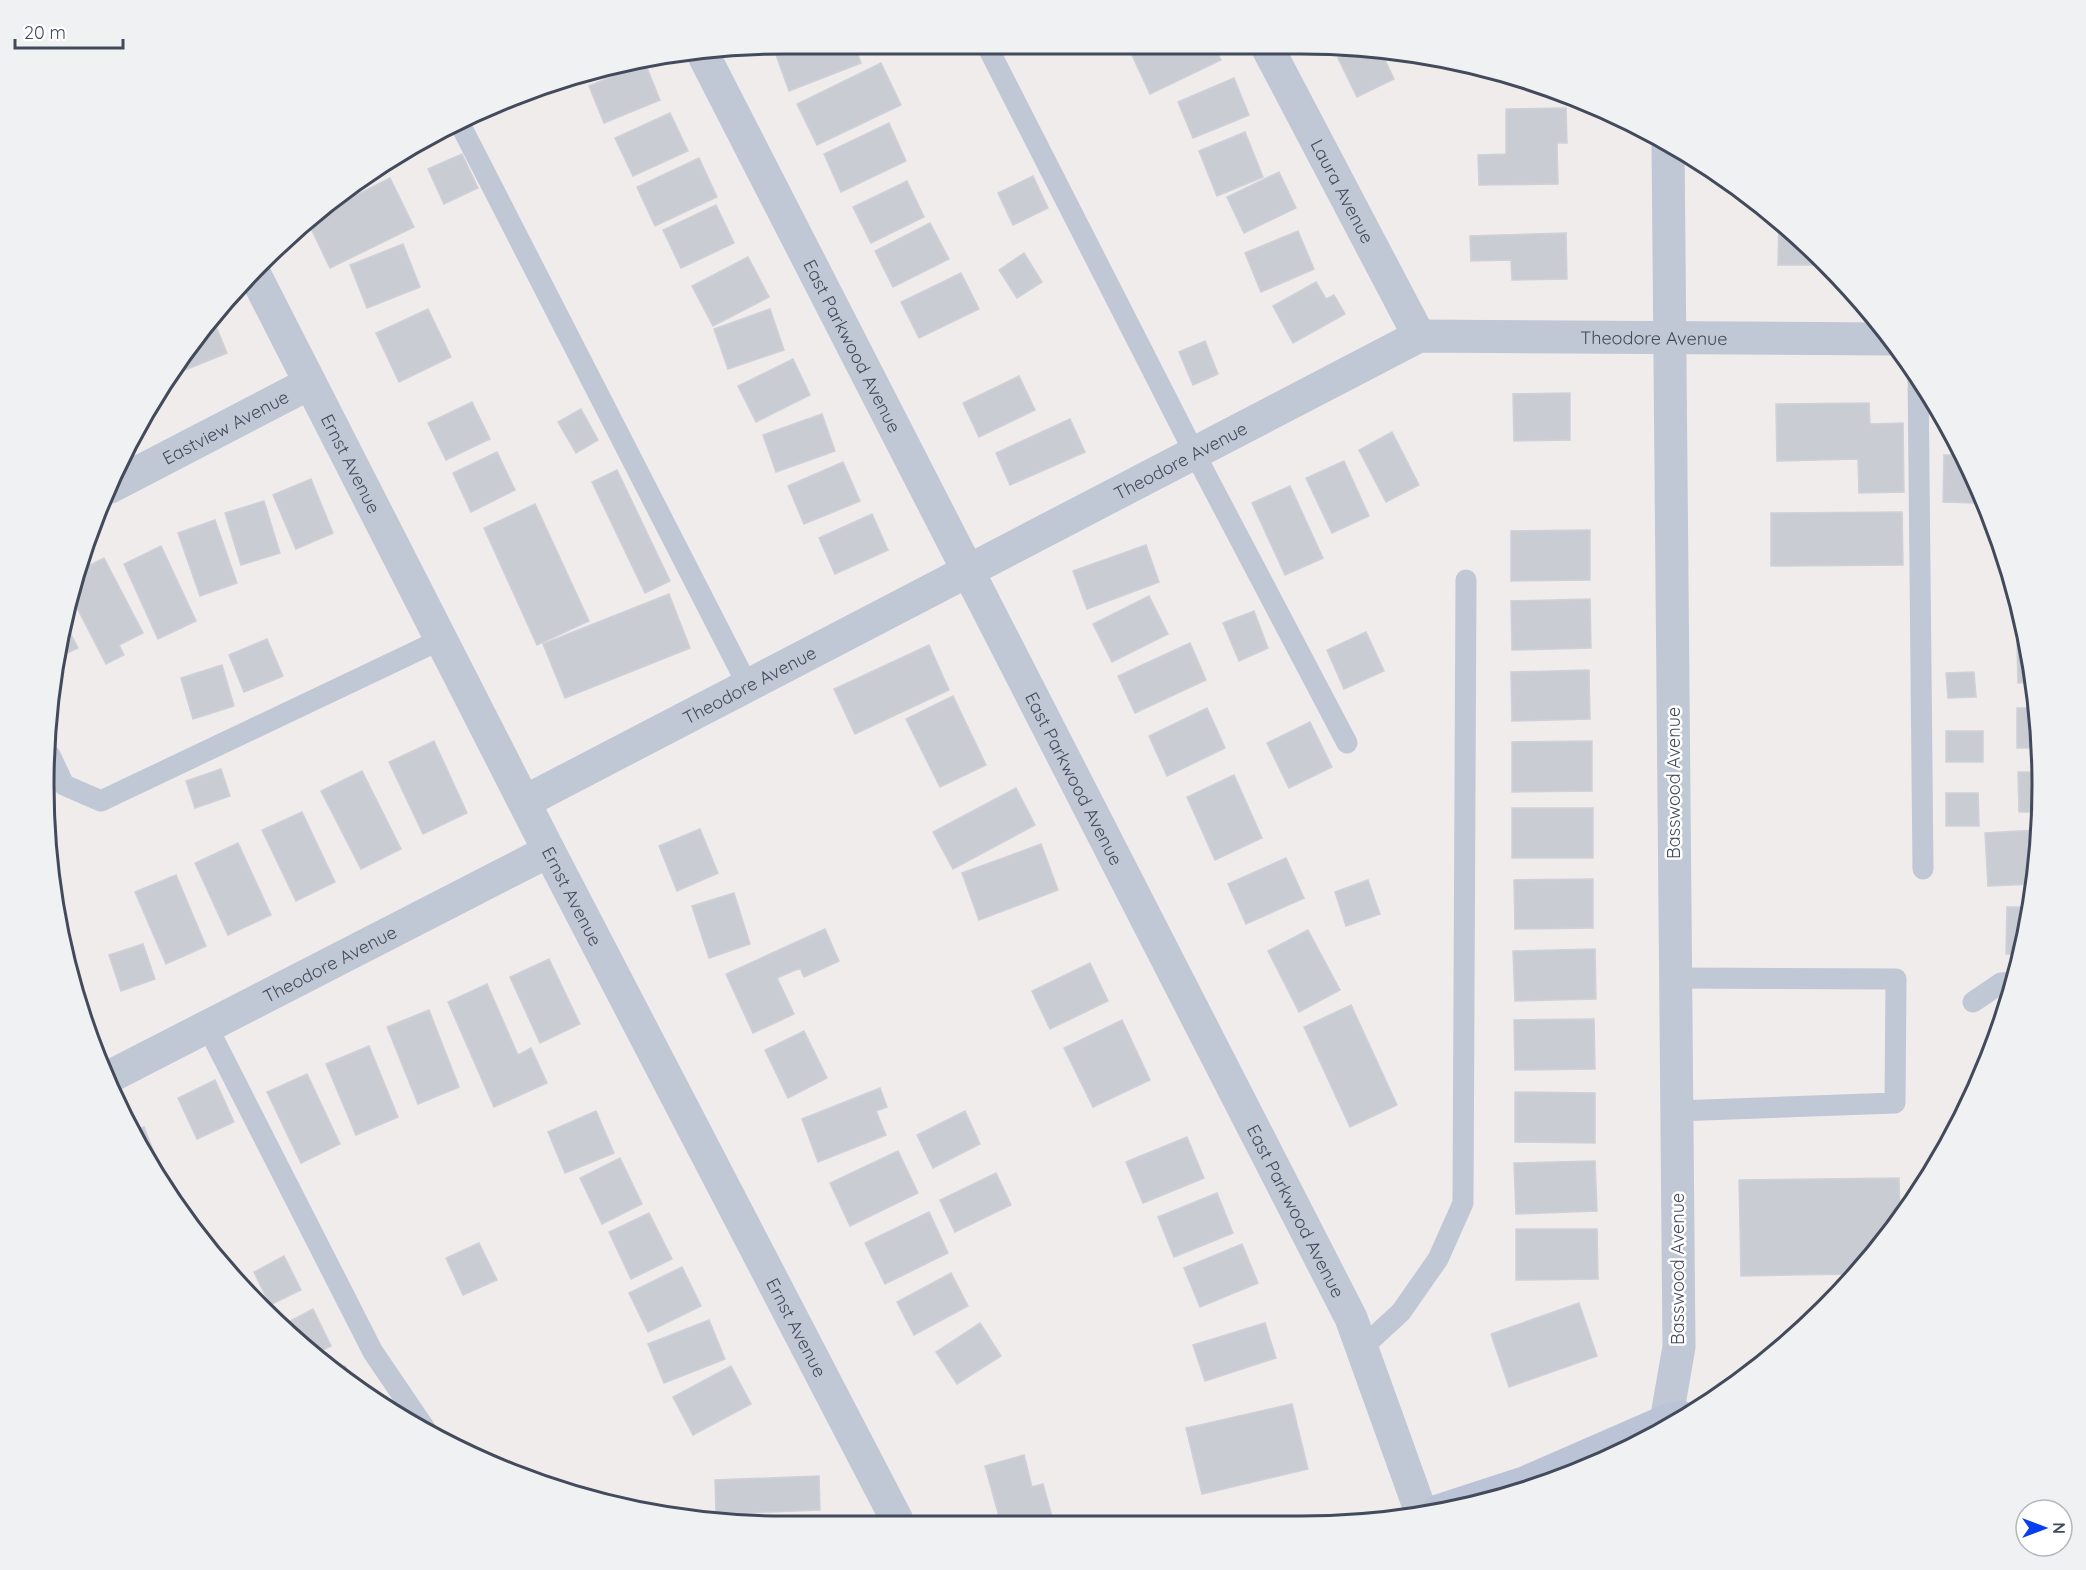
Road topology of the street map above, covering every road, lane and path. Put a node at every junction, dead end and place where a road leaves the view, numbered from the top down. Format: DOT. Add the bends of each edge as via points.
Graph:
graph roads {
  1 [pos="991,54"];
  2 [pos="1271,54"];
  3 [pos="705,59"];
  4 [pos="462,129"];
  5 [pos="1668,153"];
  6 [pos="257,279"];
  7 [pos="1419,336"];
  8 [pos="1669,338"];
  9 [pos="1880,339"];
  10 [pos="310,383"];
  11 [pos="1918,394"];
  12 [pos="1195,454"];
  13 [pos="120,482"];
  14 [pos="969,571"];
  15 [pos="1466,580"];
  16 [pos="442,639"];
  17 [pos="748,686"];
  18 [pos="1347,743"];
  19 [pos="55,765"];
  20 [pos="524,802"];
  21 [pos="549,851"];
  22 [pos="1923,869"];
  23 [pos="1674,978"];
  24 [pos="2004,983"];
  25 [pos="1973,1002"];
  26 [pos="208,1028"];
  27 [pos="114,1075"];
  28 [pos="1676,1111"];
  29 [pos="1362,1348"];
  30 [pos="1673,1413"];
  31 [pos="417,1417"];
  32 [pos="1632,1437"];
  33 [pos="1552,1471"];
  34 [pos="1419,1506"];
  35 [pos="895,1516"];
  1 -- 12 [label="lane"];
  2 -- 7 [label="street, Laura Avenue"];
  3 -- 14 [label="street, East Parkwood Avenue"];
  4 -- 17 [label="lane"];
  5 -- 8 [label="street, Basswood Avenue"];
  6 -- 10 [label="street, Ernst Avenue"];
  7 -- 8 [label="street, Theodore Avenue"];
  7 -- 12 [label="street, Theodore Avenue"];
  8 -- 9 [label="street, Theodore Avenue"];
  8 -- 23 [label="street, Basswood Avenue"];
  10 -- 13 [label="street, Eastview Avenue"];
  10 -- 16 [label="street, Ernst Avenue"];
  11 -- 22 [label="lane"];
  12 -- 14 [label="street, Theodore Avenue"];
  12 -- 18 [label="lane"];
  14 -- 17 [label="street, Theodore Avenue"];
  14 -- 29 [label="street, East Parkwood Avenue" via="1351,1318"];
  15 -- 29 [label="lane" via="1463,1203 1438,1259 1401,1312"];
  16 -- 19 [label="lane" via="101,801 64,785"];
  16 -- 20 [label="street, Ernst Avenue"];
  17 -- 20 [label="street, Theodore Avenue"];
  20 -- 21 [label="street, Ernst Avenue"];
  21 -- 26 [label="street, Theodore Avenue"];
  21 -- 35 [label="street, Ernst Avenue"];
  23 -- 28 [label="street, Basswood Avenue"];
  23 -- 28 [label="lane" via="1896,979 1894,1103"];
  24 -- 25 [label="lane"];
  26 -- 27 [label="street, Theodore Avenue"];
  26 -- 31 [label="lane" via="373,1353"];
  28 -- 30 [label="street, Basswood Avenue" via="1679,1347"];
  29 -- 34 [label="street, East Parkwood Avenue"];
  32 -- 33 [label="main road"];
}
